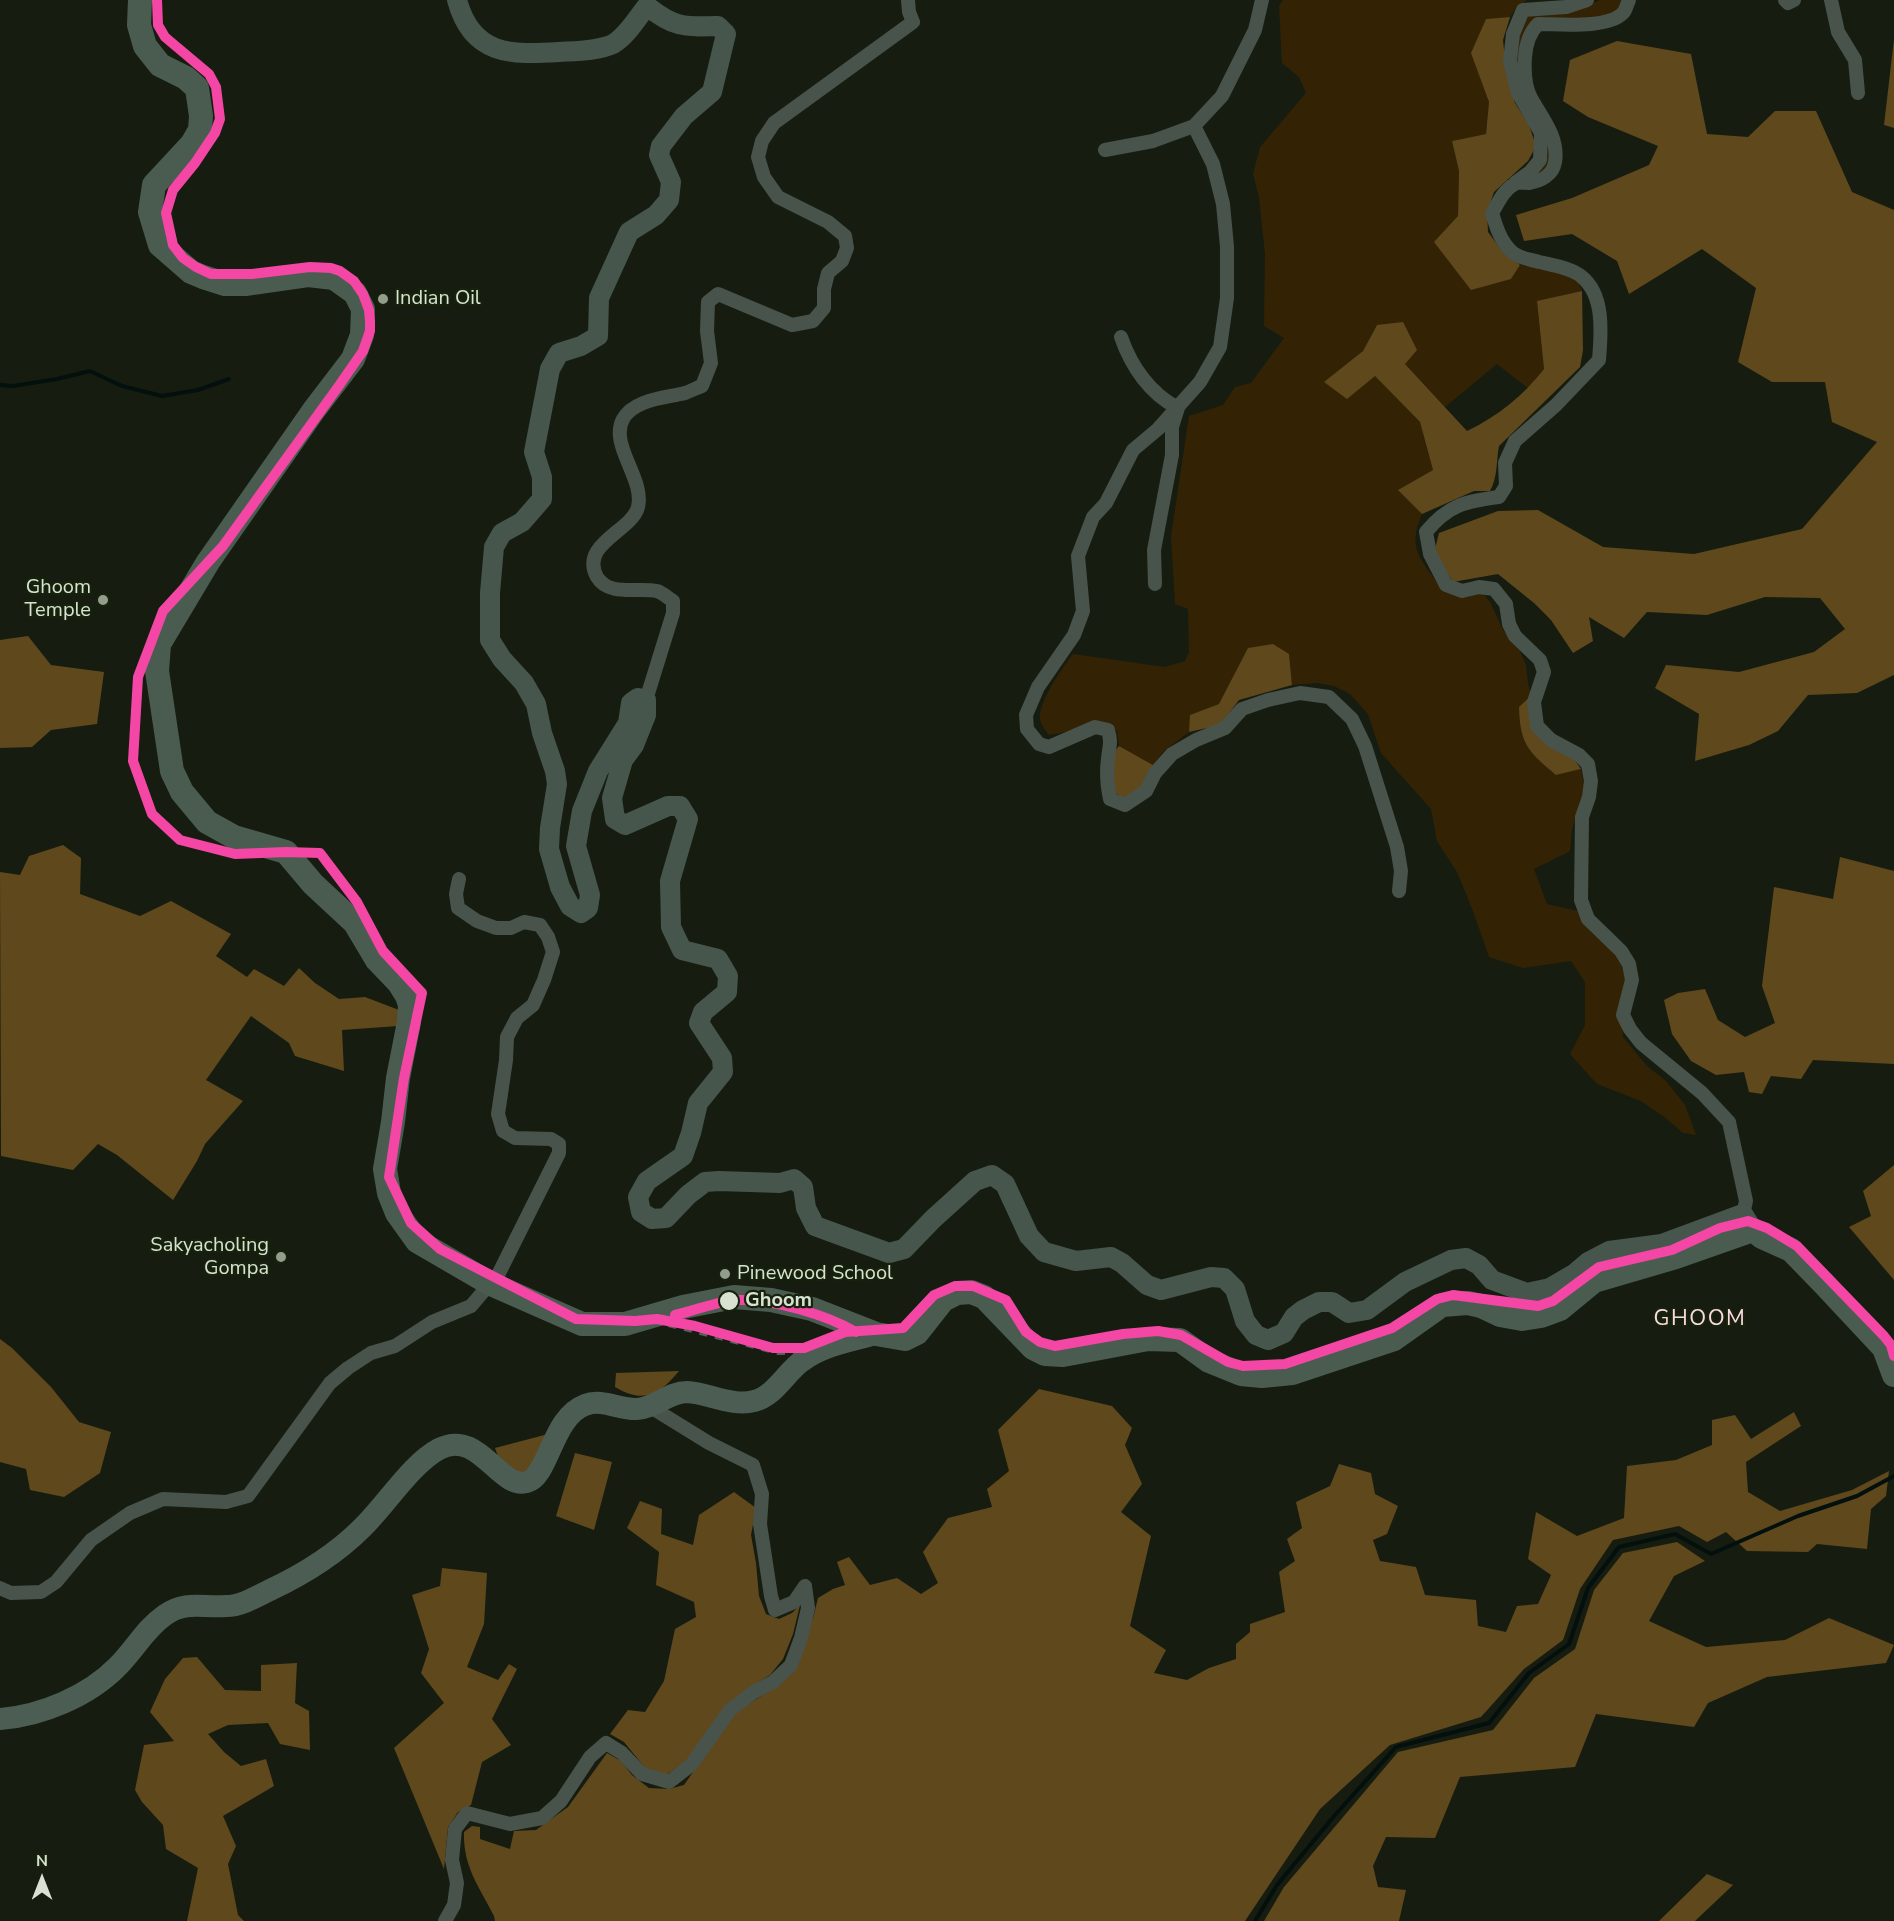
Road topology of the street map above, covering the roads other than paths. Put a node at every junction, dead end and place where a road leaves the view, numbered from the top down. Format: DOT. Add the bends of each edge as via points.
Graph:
graph roads {
  1 [pos="140,0"];
  2 [pos="457,0"];
  3 [pos="908,0"];
  4 [pos="1262,0"];
  5 [pos="1587,0"];
  6 [pos="1629,0"];
  7 [pos="1785,0"];
  8 [pos="1794,0"];
  9 [pos="1831,0"];
  10 [pos="1858,93"];
  11 [pos="1194,126"];
  12 [pos="1105,150"];
  13 [pos="1515,183"];
  14 [pos="1120,336"];
  15 [pos="1178,408"];
  16 [pos="1155,584"];
  17 [pos="646,700"];
  18 [pos="459,879"];
  19 [pos="1399,891"];
  20 [pos="1748,1222"];
  21 [pos="494,1280"];
  22 [pos="876,1334"];
  23 [pos="1889,1346"];
  24 [pos="1894,1375"];
  25 [pos="649,1406"];
  26 [pos="0,1588"];
  27 [pos="0,1719"];
  28 [pos="445,1921"];
  1 -- 21 [label="highway" via="139,25 145,46 160,65 197,88 201,116 200,130 192,144 154,185 150,212 160,244 191,272 225,284 308,275 334,278 355,293 364,322 353,359 208,562 159,644 157,670 172,771 182,792 207,822 234,837 286,852 313,885 356,924 376,960 403,990 410,1005 409,1022 385,1169 389,1193 397,1213 417,1241"];
  2 -- 17 [label="main road" via="468,25 480,39 514,54 567,52 613,44 647,6 679,26 718,26 726,34 712,92 684,116 661,146 659,155 671,182 669,200 656,215 629,232 599,298 597,336 559,353 550,369 534,452 542,477 542,499 522,522 502,533 494,547 490,640 536,704 557,784 549,849 560,887 570,906 581,913 588,908 590,895 576,846 582,811 598,771 628,723 632,703 638,698"];
  3 -- 17 [label="street" via="913,22 774,123 762,141 759,157 764,177 778,197 828,222 845,236 847,248 842,261 828,273 824,308 813,321 792,325 718,294 708,302 711,363 702,386 634,408 623,419 621,444 638,488 639,505 635,516 599,549 596,575 604,586 659,592 673,601 670,625"];
  4 -- 11 [label="street" via="1254,30 1222,96"];
  5 -- 13 [label="street" via="1566,7 1523,10 1513,34 1510,61 1518,93 1540,133 1540,160"];
  6 -- 13 [label="street" via="1623,13 1610,21 1538,24 1530,32 1523,74 1530,96 1547,122 1555,145 1555,162 1551,173 1540,180"];
  7 -- 8 [label="street"];
  9 -- 10 [label="street" via="1838,32 1855,60"];
  11 -- 12 [label="street" via="1153,141"];
  11 -- 15 [label="street" via="1213,164 1223,204 1227,298 1220,347 1200,382"];
  13 -- 20 [label="street" via="1492,213 1498,232 1510,251 1523,258 1582,276 1594,292 1600,313 1599,360 1515,441 1505,464 1506,486 1499,498 1459,504 1438,517 1426,532 1430,554 1446,585 1462,591 1494,589 1506,604 1515,636 1540,660 1544,672 1534,702 1537,726 1588,764 1591,782 1582,817 1581,900 1588,919 1629,964 1632,980 1623,1015 1641,1043 1702,1093 1729,1122"];
  14 -- 15 [label="street" via="1145,382"];
  15 -- 16 [label="street" via="1154,550"];
  15 -- 19 [label="street" via="1133,450 1106,503 1093,517 1078,556 1083,611 1074,634 1038,687 1026,715 1027,729 1039,744 1049,747 1095,727 1108,730 1112,743 1107,766 1110,798 1125,805 1146,791 1172,754 1225,729 1242,709 1300,693 1329,698 1352,718 1365,746 1397,847"];
  17 -- 20 [label="main road" via="646,715 623,760 612,798 615,819 625,825 668,806 680,807 688,819 670,881 671,927 682,950 718,959 728,976 727,992 703,1012 699,1023 722,1058 723,1072 698,1103 683,1156 646,1181 638,1197 641,1212 652,1219 666,1218 705,1182 780,1183 794,1179 803,1187 806,1208 815,1226 889,1253 904,1249 975,1181 992,1175 1005,1184 1029,1236 1044,1252 1076,1261 1111,1257 1147,1285 1161,1290 1211,1277 1224,1278 1235,1289 1245,1322 1256,1335 1268,1340 1284,1333 1294,1317 1319,1302 1332,1302 1349,1313 1367,1310 1405,1282 1451,1260 1466,1258 1479,1265 1492,1280 1527,1293 1550,1288 1609,1251 1662,1244"];
  18 -- 21 [label="street" via="458,908 496,928 511,928 524,922 540,925 553,952 533,1005 517,1018 507,1038 498,1114 503,1131 515,1138 551,1138 560,1144 559,1153"];
  20 -- 22 [label="highway" via="1676,1257 1594,1281 1560,1309 1541,1316 1522,1319 1468,1303 1442,1305 1394,1339 1292,1372 1262,1376 1241,1374 1209,1361 1180,1340 1148,1339 1063,1355 1046,1354 1033,1348 984,1297 971,1292 943,1300 917,1333 905,1339"];
  20 -- 23 [label="highway" via="1762,1237 1791,1250"];
  21 -- 22 [label="highway" via="582,1324 625,1324 734,1297 771,1299 812,1309"];
  21 -- 26 [label="street" via="471,1306 432,1322 395,1346 371,1353 330,1383 248,1496 226,1502 163,1499 130,1513 91,1540 56,1582 41,1592 11,1593"];
  22 -- 25 [label="main road" via="822,1349 800,1362 754,1402 682,1392"];
  23 -- 24 [label="highway"];
  25 -- 27 [label="main road" via="638,1409 601,1403 579,1408 555,1436 538,1475 521,1484 470,1449 459,1445 441,1448 421,1462 361,1530 302,1573 244,1602 182,1606 145,1632 96,1686 18,1718"];
  25 -- 28 [label="street" via="753,1465 762,1494 760,1524 775,1610 794,1602 805,1586 808,1608 791,1665 730,1710 691,1765 669,1782 642,1774 606,1743 590,1756 561,1801 542,1818 510,1824 467,1813 455,1829 452,1860 457,1883 454,1905"];
}
